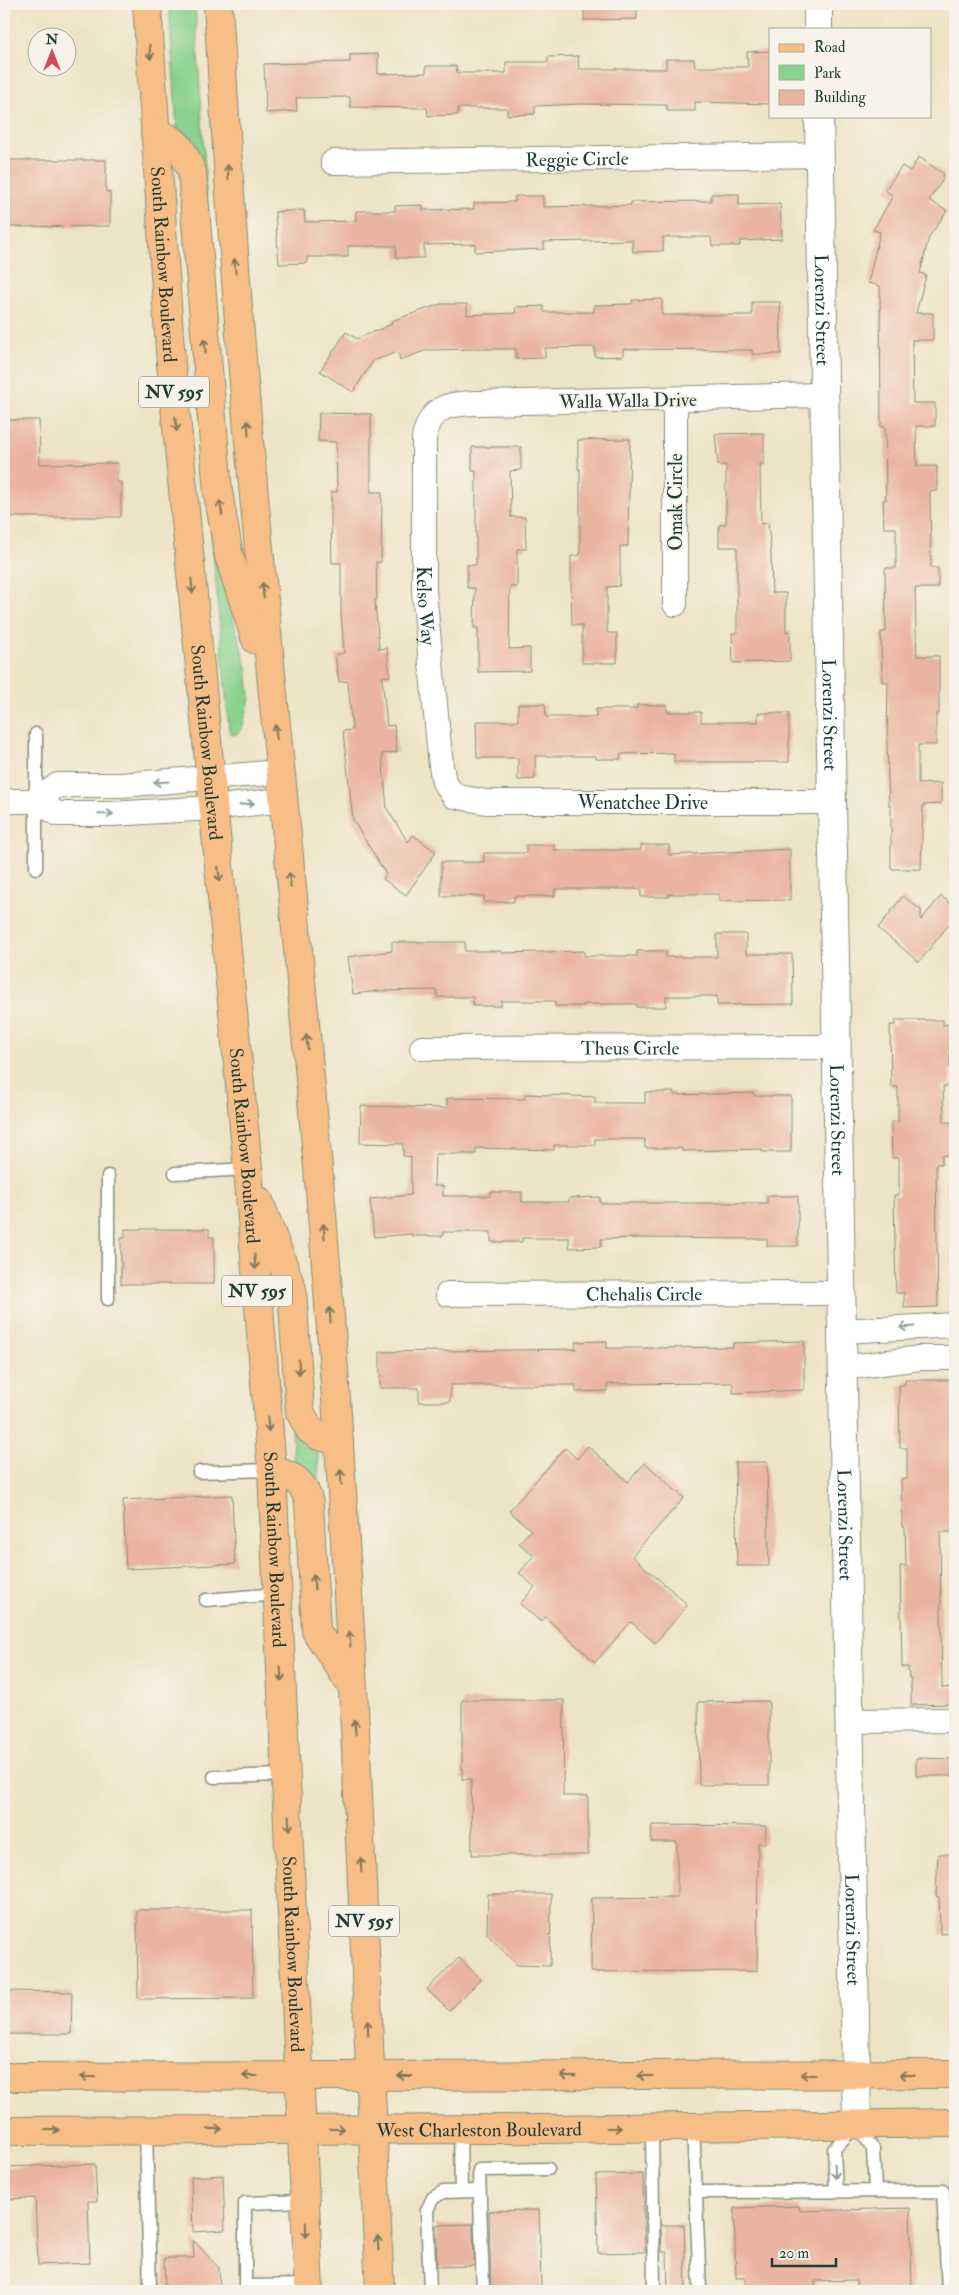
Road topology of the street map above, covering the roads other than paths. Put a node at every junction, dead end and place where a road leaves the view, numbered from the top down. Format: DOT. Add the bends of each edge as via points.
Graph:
graph roads {
  1 [pos="147,4"];
  2 [pos="218,4"];
  3 [pos="818,4"];
  4 [pos="818,28"];
  5 [pos="819,118"];
  6 [pos="156,133"];
  7 [pos="820,155"];
  8 [pos="332,162"];
  9 [pos="824,395"];
  10 [pos="675,400"];
  11 [pos="434,415"];
  12 [pos="675,604"];
  13 [pos="272,691"];
  14 [pos="36,734"];
  15 [pos="280,772"];
  16 [pos="209,779"];
  17 [pos="454,796"];
  18 [pos="283,800"];
  19 [pos="4,801"];
  20 [pos="36,801"];
  21 [pos="832,802"];
  22 [pos="212,808"];
  23 [pos="36,868"];
  24 [pos="422,1048"];
  25 [pos="837,1048"];
  26 [pos="248,1169"];
  27 [pos="175,1173"];
  28 [pos="108,1176"];
  29 [pos="842,1292"];
  30 [pos="448,1294"];
  31 [pos="108,1299"];
  32 [pos="955,1325"];
  33 [pos="842,1331"];
  34 [pos="955,1358"];
  35 [pos="843,1368"];
  36 [pos="339,1442"];
  37 [pos="272,1470"];
  38 [pos="199,1472"];
  39 [pos="277,1594"];
  40 [pos="206,1600"];
  41 [pos="353,1688"];
  42 [pos="955,1720"];
  43 [pos="850,1721"];
  44 [pos="287,1774"];
  45 [pos="214,1777"];
  46 [pos="955,2074"];
  47 [pos="856,2075"];
  48 [pos="370,2076"];
  49 [pos="4,2077"];
  50 [pos="299,2077"];
  51 [pos="857,2124"];
  52 [pos="955,2124"];
  53 [pos="693,2125"];
  54 [pos="652,2128"];
  55 [pos="302,2129"];
  56 [pos="373,2129"];
  57 [pos="460,2129"];
  58 [pos="4,2130"];
  59 [pos="146,2130"];
  60 [pos="548,2168"];
  61 [pos="461,2191"];
  62 [pos="479,2191"];
  63 [pos="836,2191"];
  64 [pos="875,2191"];
  65 [pos="696,2192"];
  66 [pos="305,2201"];
  67 [pos="309,2288"];
  68 [pos="245,2289"];
  69 [pos="150,2291"];
  70 [pos="380,2291"];
  71 [pos="430,2291"];
  72 [pos="483,2291"];
  73 [pos="654,2291"];
  74 [pos="700,2291"];
  75 [pos="948,2291"];
  1 -- 6 [label="main road, South Rainbow Boulevard / NV 595, one-way"];
  13 -- 2 [label="main road, NV 595, one-way" via="235,278"];
  3 -- 4 [label="street"];
  5 -- 7 [label="street, Lorenzi Street"];
  13 -- 6 [label="main road, one-way" via="229,556 218,492 192,172 183,152 171,138"];
  6 -- 16 [label="main road, South Rainbow Boulevard / NV 595, one-way" via="171,364"];
  7 -- 8 [label="street, Reggie Circle"];
  7 -- 9 [label="street, Lorenzi Street"];
  9 -- 10 [label="street, Walla Walla Drive"];
  9 -- 21 [label="street, Lorenzi Street"];
  10 -- 11 [label="street, Walla Walla Drive" via="454,404"];
  10 -- 12 [label="street, Omak Circle"];
  11 -- 17 [label="street, Kelso Way" via="424,438 424,591 441,766 444,782"];
  15 -- 13 [label="main road, NV 595, one-way"];
  14 -- 20 [label="lane"];
  15 -- 16 [label="street"];
  15 -- 18 [label="main road, NV 595"];
  16 -- 20 [label="street, one-way" via="58,785"];
  16 -- 22 [label="main road, South Rainbow Boulevard / NV 595"];
  17 -- 21 [label="street, Wenatchee Drive" via="486,802"];
  22 -- 18 [label="street, one-way"];
  36 -- 18 [label="main road, NV 595, one-way" via="313,1100"];
  19 -- 20 [label="street"];
  20 -- 22 [label="street, one-way" via="58,814"];
  20 -- 23 [label="lane"];
  21 -- 25 [label="street, Lorenzi Street"];
  22 -- 26 [label="main road, South Rainbow Boulevard / NV 595, one-way"];
  24 -- 25 [label="street, Theus Circle"];
  25 -- 29 [label="street, Lorenzi Street"];
  26 -- 27 [label="lane"];
  26 -- 36 [label="main road, one-way" via="292,1289 300,1412 310,1430"];
  26 -- 37 [label="main road, South Rainbow Boulevard / NV 595, one-way"];
  28 -- 31 [label="lane"];
  29 -- 30 [label="street, Chehalis Circle"];
  29 -- 33 [label="street, Lorenzi Street"];
  32 -- 33 [label="street, one-way"];
  33 -- 35 [label="street, Lorenzi Street"];
  34 -- 35 [label="street" via="920,1358"];
  35 -- 43 [label="street, Lorenzi Street"];
  41 -- 36 [label="main road, NV 595, one-way"];
  37 -- 38 [label="lane"];
  37 -- 39 [label="main road, South Rainbow Boulevard / NV 595"];
  41 -- 37 [label="main road, one-way" via="316,1631 307,1492 292,1476"];
  39 -- 40 [label="lane"];
  39 -- 44 [label="main road, South Rainbow Boulevard / NV 595, one-way"];
  48 -- 41 [label="main road, NV 595, one-way"];
  42 -- 43 [label="street"];
  43 -- 47 [label="street, Lorenzi Street"];
  44 -- 45 [label="lane"];
  44 -- 50 [label="main road, South Rainbow Boulevard / NV 595, one-way"];
  46 -- 47 [label="main road, one-way"];
  47 -- 48 [label="main road, one-way"];
  47 -- 51 [label="street, Lorenzi Street"];
  48 -- 50 [label="main road"];
  48 -- 56 [label="main road, NV 595"];
  50 -- 49 [label="main road, one-way"];
  50 -- 55 [label="main road, South Rainbow Boulevard / NV 595"];
  51 -- 52 [label="main road, West Charleston Boulevard"];
  51 -- 53 [label="main road, West Charleston Boulevard"];
  51 -- 63 [label="lane, one-way" via="834,2149"];
  51 -- 64 [label="lane" via="873,2149"];
  53 -- 54 [label="main road, West Charleston Boulevard"];
  53 -- 65 [label="lane"];
  57 -- 54 [label="main road, West Charleston Boulevard, one-way"];
  54 -- 73 [label="lane"];
  55 -- 56 [label="main road, West Charleston Boulevard, one-way"];
  59 -- 55 [label="main road, West Charleston Boulevard, one-way"];
  55 -- 66 [label="main road, South Rainbow Boulevard / NV 595"];
  56 -- 57 [label="main road, West Charleston Boulevard"];
  70 -- 56 [label="main road, NV 595, one-way"];
  57 -- 61 [label="lane"];
  58 -- 59 [label="main road, West Charleston Boulevard, one-way"];
  59 -- 69 [label="lane"];
  60 -- 62 [label="lane" via="479,2170"];
  61 -- 62 [label="lane"];
  61 -- 71 [label="lane" via="443,2192 433,2198 427,2210"];
  62 -- 72 [label="lane"];
  63 -- 64 [label="lane"];
  63 -- 65 [label="lane"];
  64 -- 75 [label="lane" via="943,2191"];
  65 -- 74 [label="lane"];
  66 -- 67 [label="main road, South Rainbow Boulevard / NV 595, one-way"];
  66 -- 68 [label="lane" via="245,2203"];
  67 -- 68 [label="lane"];
}
